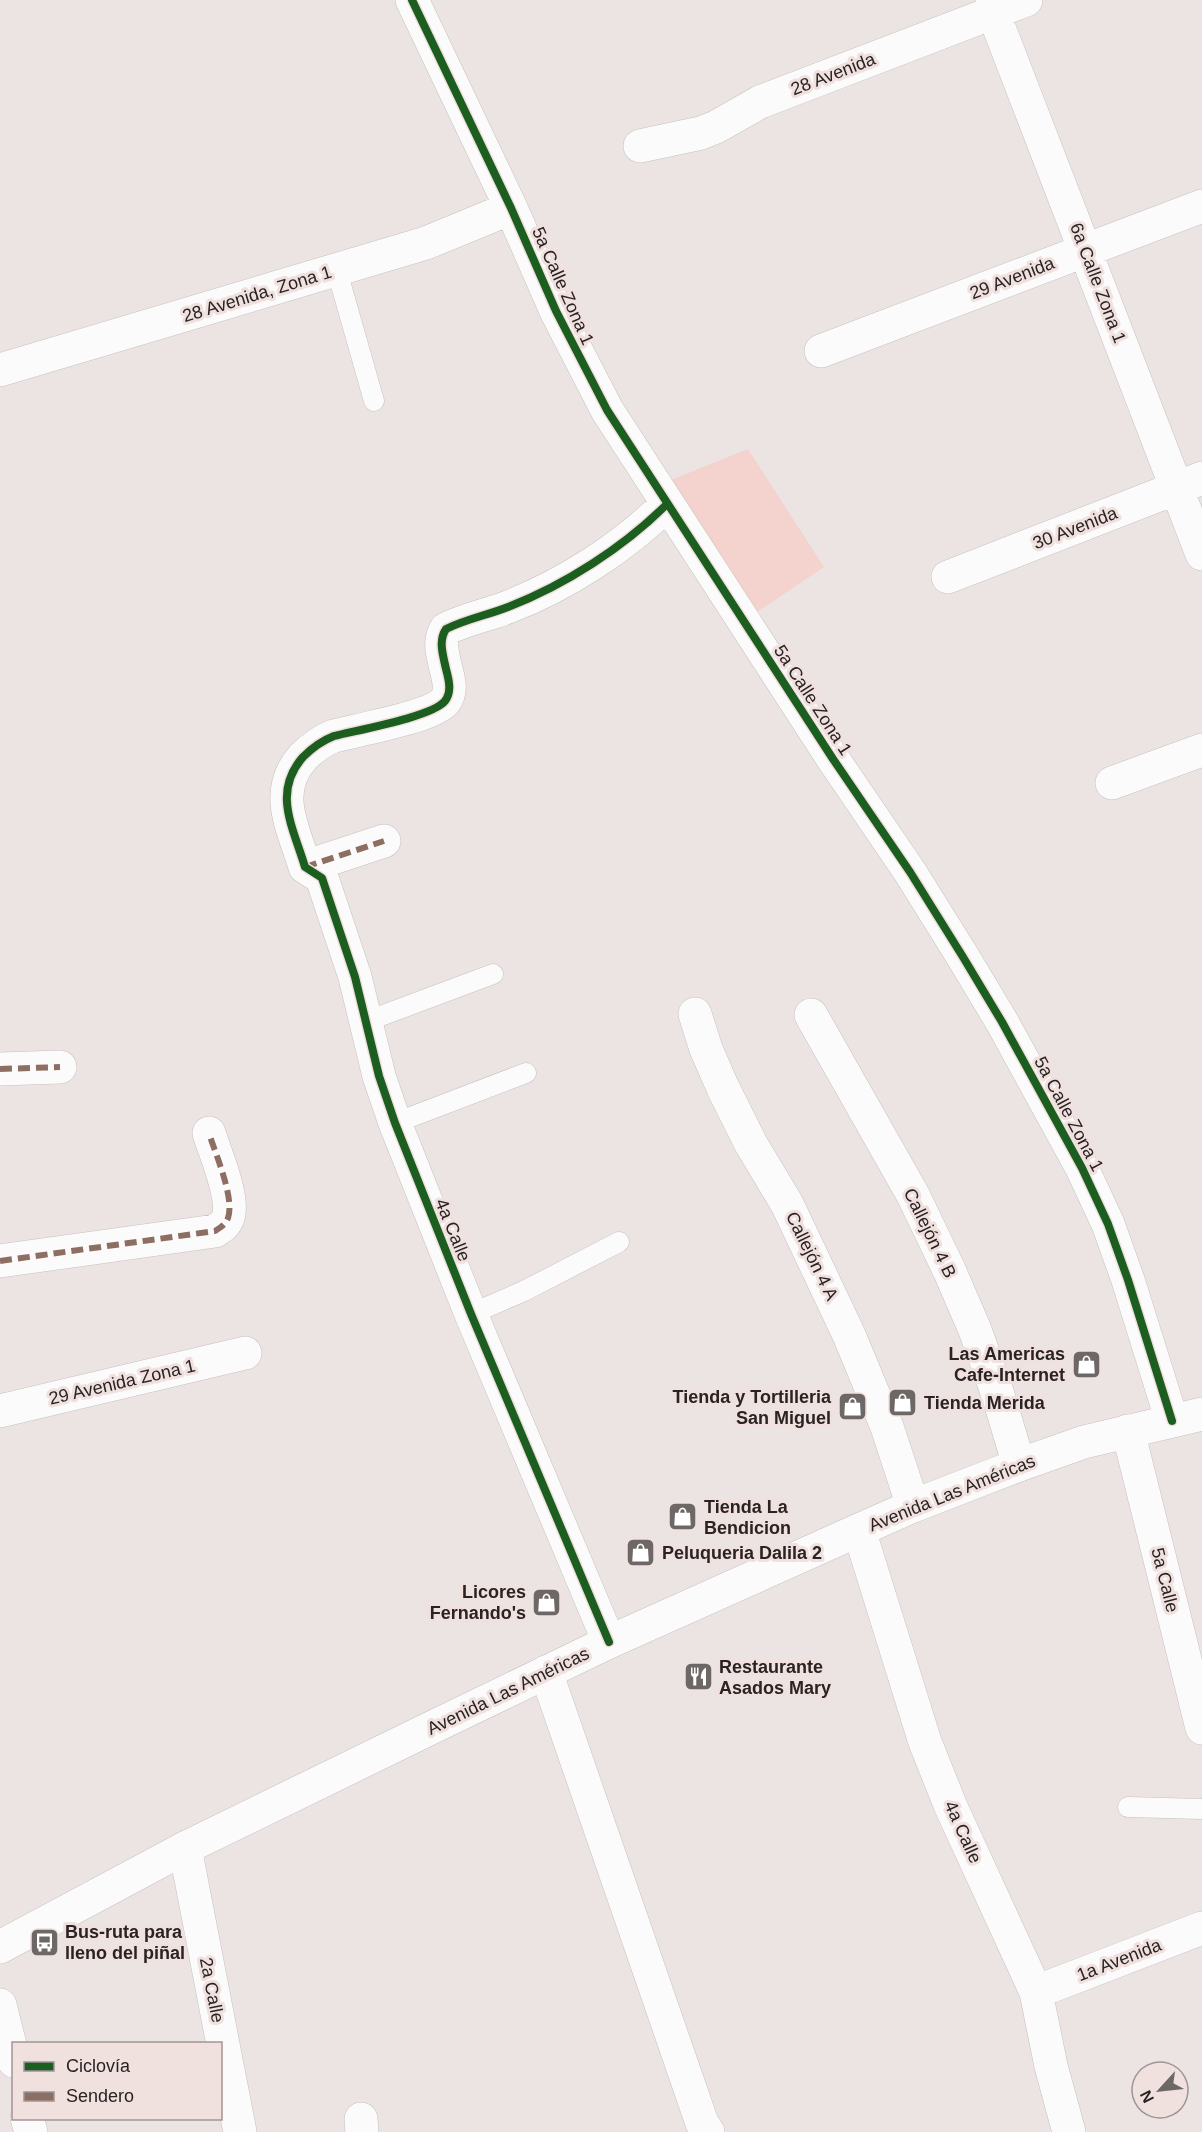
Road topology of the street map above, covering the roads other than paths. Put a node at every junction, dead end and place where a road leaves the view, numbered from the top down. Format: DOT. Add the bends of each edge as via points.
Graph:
graph roads {
  1 [pos="412,0"];
  2 [pos="1026,0"];
  3 [pos="992,6"];
  4 [pos="640,146"];
  5 [pos="1202,206"];
  6 [pos="511,208"];
  7 [pos="1085,250"];
  8 [pos="337,271"];
  9 [pos="821,351"];
  10 [pos="0,370"];
  11 [pos="374,401"];
  12 [pos="1189,483"];
  13 [pos="667,504"];
  14 [pos="1202,554"];
  15 [pos="948,577"];
  16 [pos="1202,750"];
  17 [pos="1112,783"];
  18 [pos="384,841"];
  19 [pos="305,867"];
  20 [pos="493,974"];
  21 [pos="695,1014"];
  22 [pos="811,1015"];
  23 [pos="367,1022"];
  24 [pos="60,1067"];
  25 [pos="0,1070"];
  26 [pos="526,1073"];
  27 [pos="395,1123"];
  28 [pos="209,1133"];
  29 [pos="619,1242"];
  30 [pos="0,1261"];
  31 [pos="471,1314"];
  32 [pos="245,1353"];
  33 [pos="0,1411"];
  34 [pos="1187,1418"];
  35 [pos="1128,1431"];
  36 [pos="1019,1465"];
  37 [pos="913,1506"];
  38 [pos="859,1530"];
  39 [pos="609,1642"];
  40 [pos="546,1672"];
  41 [pos="1202,1728"];
  42 [pos="1128,1807"];
  43 [pos="1202,1809"];
  44 [pos="185,1848"];
  45 [pos="1202,1928"];
  46 [pos="0,1947"];
  47 [pos="1036,1992"];
  48 [pos="0,2005"];
  49 [pos="12,2053"];
  50 [pos="240,2132"];
  51 [pos="708,2132"];
  52 [pos="1070,2132"];
  1 -- 6 [label="street, 5a Calle Zona 1"];
  2 -- 3 [label="street, 28 Avenida"];
  3 -- 4 [label="street, 28 Avenida" via="760,102 701,133"];
  3 -- 7 [label="street, 6a Calle Zona 1"];
  5 -- 7 [label="street, 29 Avenida"];
  6 -- 8 [label="street, 28 Avenida, Zona 1" via="426,243"];
  6 -- 13 [label="street, 5a Calle Zona 1" via="583,365"];
  7 -- 9 [label="street, 29 Avenida"];
  7 -- 12 [label="street, 6a Calle Zona 1"];
  8 -- 10 [label="street, 28 Avenida, Zona 1"];
  8 -- 11 [label="lane"];
  12 -- 14 [label="street, 6a Calle Zona 1"];
  12 -- 15 [label="street, 30 Avenida"];
  13 -- 19 [label="street, 4a Calle" via="645,527 548,588 507,608 446,629 441,640 449,682 446,699 431,711 334,736 310,749 289,777 286,792"];
  13 -- 34 [label="street, 5a Calle Zona 1" via="910,872 1041,1090 1108,1224"];
  16 -- 17 [label="street"];
  18 -- 19 [label="street"];
  19 -- 23 [label="street, 4a Calle" via="321,878"];
  20 -- 23 [label="lane"];
  21 -- 37 [label="street, Callejón 4 A" via="723,1088 787,1204 849,1335 887,1427"];
  22 -- 36 [label="street, Callejón 4 B" via="914,1195 950,1272 975,1330"];
  23 -- 27 [label="street, 4a Calle"];
  24 -- 25 [label="street"];
  26 -- 27 [label="lane"];
  27 -- 31 [label="street, 4a Calle"];
  28 -- 30 [label="street" via="229,1197 229,1215 224,1226 215,1231"];
  29 -- 31 [label="lane"];
  31 -- 39 [label="street, 4a Calle"];
  32 -- 33 [label="street, 29 Avenida Zona 1"];
  34 -- 35 [label="street, Avenida Las Américas"];
  35 -- 36 [label="street, Avenida Las Américas"];
  35 -- 41 [label="street, 5a Calle"];
  36 -- 37 [label="street, Avenida Las Américas"];
  37 -- 38 [label="street, Avenida Las Américas"];
  38 -- 39 [label="street, Avenida Las Américas"];
  38 -- 47 [label="street, 4a Calle" via="925,1742"];
  39 -- 40 [label="street, Avenida Las Américas"];
  40 -- 44 [label="street, Avenida Las Américas"];
  40 -- 51 [label="street"];
  42 -- 43 [label="lane"];
  44 -- 46 [label="street, Avenida Las Américas"];
  44 -- 50 [label="street, 2a Calle"];
  45 -- 47 [label="street, 1a Avenida"];
  47 -- 52 [label="street, 4a Calle"];
  48 -- 49 [label="street"];
}
